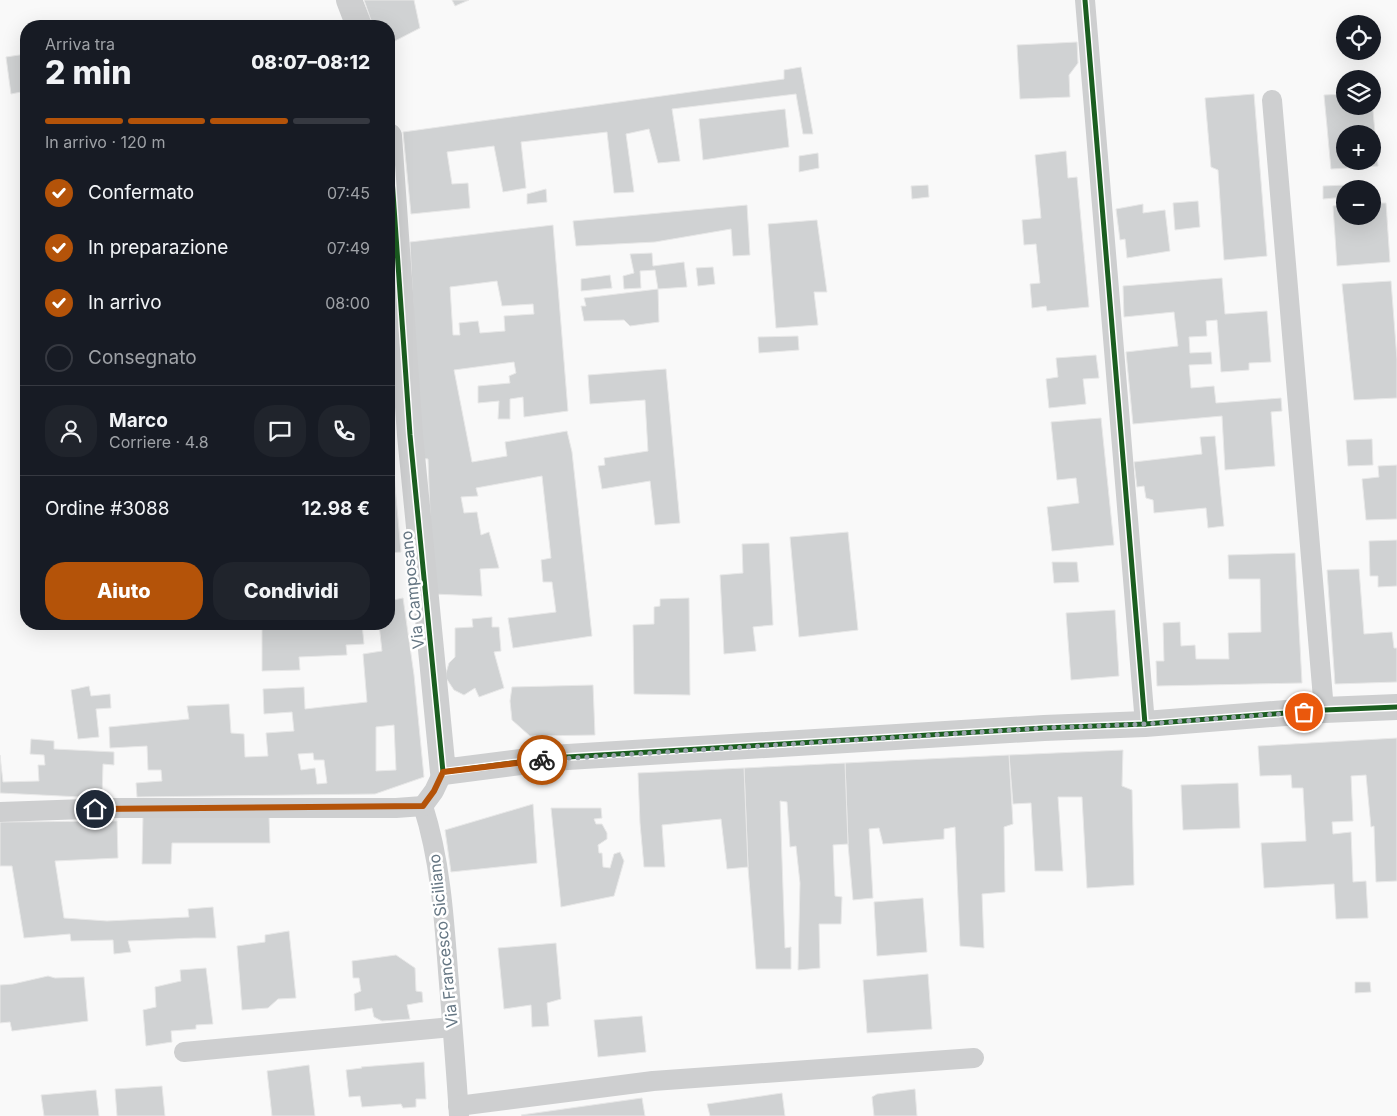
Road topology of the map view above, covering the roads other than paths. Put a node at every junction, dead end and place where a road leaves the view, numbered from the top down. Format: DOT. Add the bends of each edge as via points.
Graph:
graph roads {
  1 [pos="349,0"];
  2 [pos="1085,0"];
  3 [pos="357,20"];
  4 [pos="1272,100"];
  5 [pos="395,221"];
  6 [pos="1397,708"];
  7 [pos="1324,710"];
  8 [pos="1145,724"];
  9 [pos="443,772"];
  10 [pos="423,806"];
  11 [pos="0,812"];
  12 [pos="452,1027"];
  13 [pos="184,1052"];
  14 [pos="974,1058"];
  15 [pos="459,1111"];
  1 -- 3 [label="street"];
  2 -- 8 [label="street"];
  4 -- 7 [label="street"];
  5 -- 9 [label="street, Via Camposano" via="410,435"];
  6 -- 7 [label="street"];
  7 -- 8 [label="street"];
  8 -- 9 [label="street" via="551,758"];
  9 -- 10 [label="street"];
  10 -- 11 [label="street"];
  10 -- 12 [label="street, Via Francesco Siciliano" via="438,872"];
  12 -- 13 [label="street"];
  12 -- 15 [label="street, Via Francesco Siciliano"];
  14 -- 15 [label="street" via="653,1081"];
}
